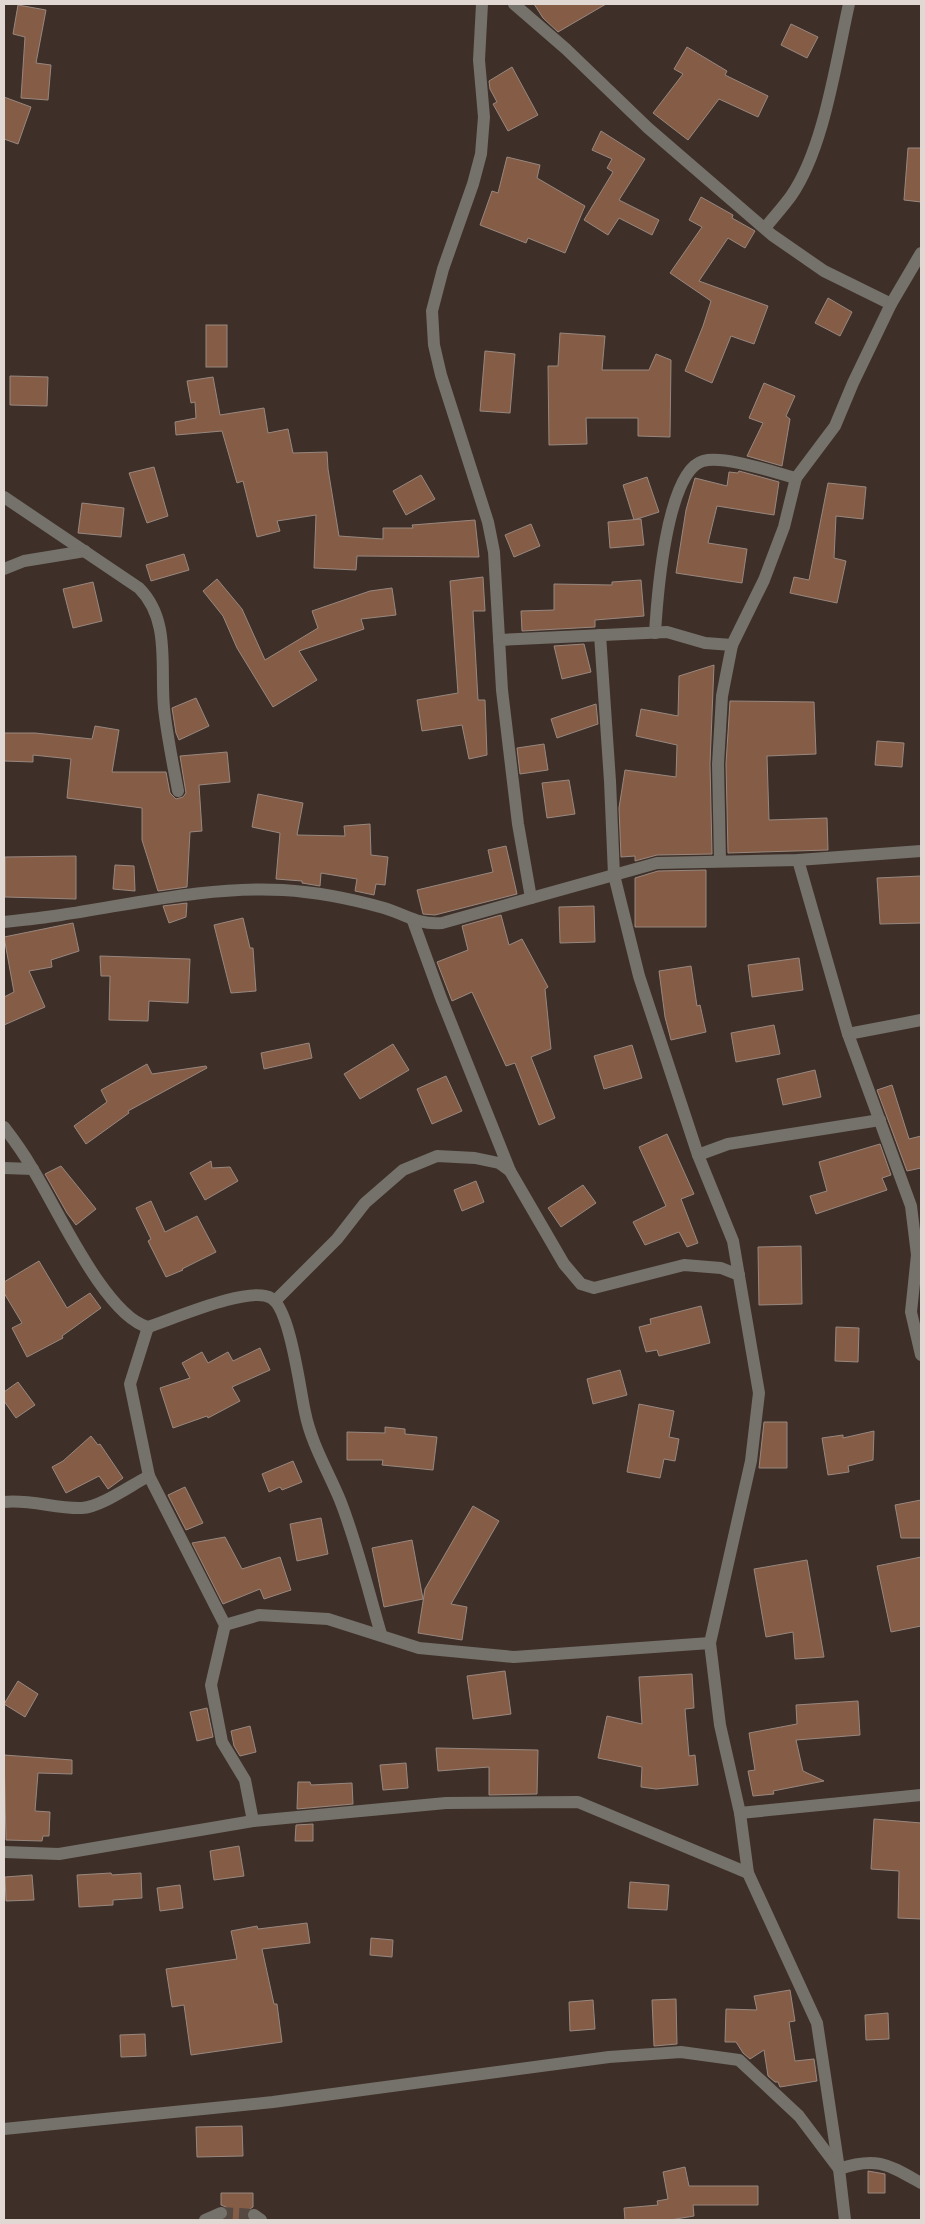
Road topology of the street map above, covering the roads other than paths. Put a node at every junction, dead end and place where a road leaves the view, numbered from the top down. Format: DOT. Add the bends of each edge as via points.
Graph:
graph roads {
  1 [pos="482,4"];
  2 [pos="514,4"];
  3 [pos="849,4"];
  4 [pos="765,228"];
  5 [pos="921,253"];
  6 [pos="891,304"];
  7 [pos="796,478"];
  8 [pos="4,497"];
  9 [pos="85,551"];
  10 [pos="4,569"];
  11 [pos="655,633"];
  12 [pos="600,635"];
  13 [pos="499,640"];
  14 [pos="732,645"];
  15 [pos="178,791"];
  16 [pos="921,851"];
  17 [pos="720,860"];
  18 [pos="798,860"];
  19 [pos="614,876"];
  20 [pos="531,898"];
  21 [pos="413,921"];
  22 [pos="4,922"];
  23 [pos="921,1020"];
  24 [pos="848,1034"];
  25 [pos="880,1120"];
  26 [pos="4,1127"];
  27 [pos="698,1155"];
  28 [pos="4,1168"];
  29 [pos="33,1170"];
  30 [pos="510,1171"];
  31 [pos="919,1255"];
  32 [pos="739,1275"];
  33 [pos="275,1301"];
  34 [pos="148,1327"];
  35 [pos="921,1355"];
  36 [pos="149,1476"];
  37 [pos="4,1502"];
  38 [pos="225,1625"];
  39 [pos="381,1634"];
  40 [pos="710,1643"];
  41 [pos="921,1795"];
  42 [pos="740,1813"];
  43 [pos="253,1821"];
  44 [pos="4,1852"];
  45 [pos="748,1873"];
  46 [pos="4,2129"];
  47 [pos="840,2169"];
  48 [pos="921,2183"];
  49 [pos="221,2213"];
  50 [pos="205,2220"];
  51 [pos="845,2220"];
  1 -- 13 [label="street" via="479,60 484,117 482,154 443,268 432,311 434,345 441,376 488,522 494,552"];
  2 -- 4 [label="street" via="648,128"];
  3 -- 4 [label="street" via="819,134 792,196"];
  4 -- 6 [label="street" via="824,271"];
  5 -- 6 [label="street"];
  6 -- 7 [label="street" via="835,426"];
  7 -- 11 [label="street" via="718,458 703,460 693,466 679,489 664,545"];
  7 -- 14 [label="street" via="784,527 764,580"];
  8 -- 9 [label="street"];
  9 -- 10 [label="street" via="24,561"];
  9 -- 15 [label="street" via="139,588 153,605 162,638 166,723"];
  11 -- 12 [label="street"];
  11 -- 14 [label="street" via="667,632 705,643"];
  12 -- 13 [label="street"];
  12 -- 19 [label="street"];
  13 -- 20 [label="street" via="509,754"];
  14 -- 17 [label="street" via="722,696 718,764"];
  16 -- 18 [label="street"];
  17 -- 18 [label="street"];
  17 -- 19 [label="street" via="656,863"];
  18 -- 24 [label="street"];
  19 -- 20 [label="street"];
  19 -- 27 [label="street" via="640,976"];
  20 -- 21 [label="street" via="442,923"];
  21 -- 22 [label="street" via="350,899 265,889 155,898 60,916"];
  21 -- 30 [label="street"];
  23 -- 24 [label="street"];
  24 -- 25 [label="street"];
  25 -- 27 [label="street" via="728,1144"];
  25 -- 31 [label="street" via="911,1206"];
  26 -- 29 [label="street"];
  27 -- 32 [label="street" via="733,1241"];
  28 -- 29 [label="street"];
  29 -- 34 [label="street" via="103,1286 128,1317"];
  30 -- 32 [label="street" via="564,1264 581,1284 594,1288 684,1265 721,1268"];
  30 -- 33 [label="street" via="499,1163 475,1158 437,1156 403,1170 365,1203 337,1238"];
  31 -- 35 [label="street" via="911,1312"];
  32 -- 40 [label="street" via="759,1393 751,1461"];
  33 -- 34 [label="street" via="268,1296 256,1295 233,1298"];
  33 -- 39 [label="street" via="288,1329 306,1418 340,1500"];
  34 -- 36 [label="street" via="130,1384"];
  36 -- 37 [label="street" via="95,1505 82,1508"];
  36 -- 38 [label="street"];
  38 -- 39 [label="street" via="259,1615 328,1619"];
  38 -- 43 [label="street" via="211,1685 222,1742 245,1780"];
  39 -- 40 [label="street" via="419,1648 514,1657"];
  40 -- 42 [label="street" via="720,1725"];
  41 -- 42 [label="street"];
  42 -- 45 [label="street"];
  43 -- 44 [label="street" via="59,1854"];
  43 -- 45 [label="street" via="446,1803 578,1802"];
  45 -- 47 [label="street" via="817,2023"];
  46 -- 47 [label="street" via="273,2102 609,2057 681,2052 739,2060 799,2116"];
  47 -- 48 [label="street" via="860,2162 891,2166"];
  47 -- 51 [label="street"];
  49 -- 50 [label="street"];
}
